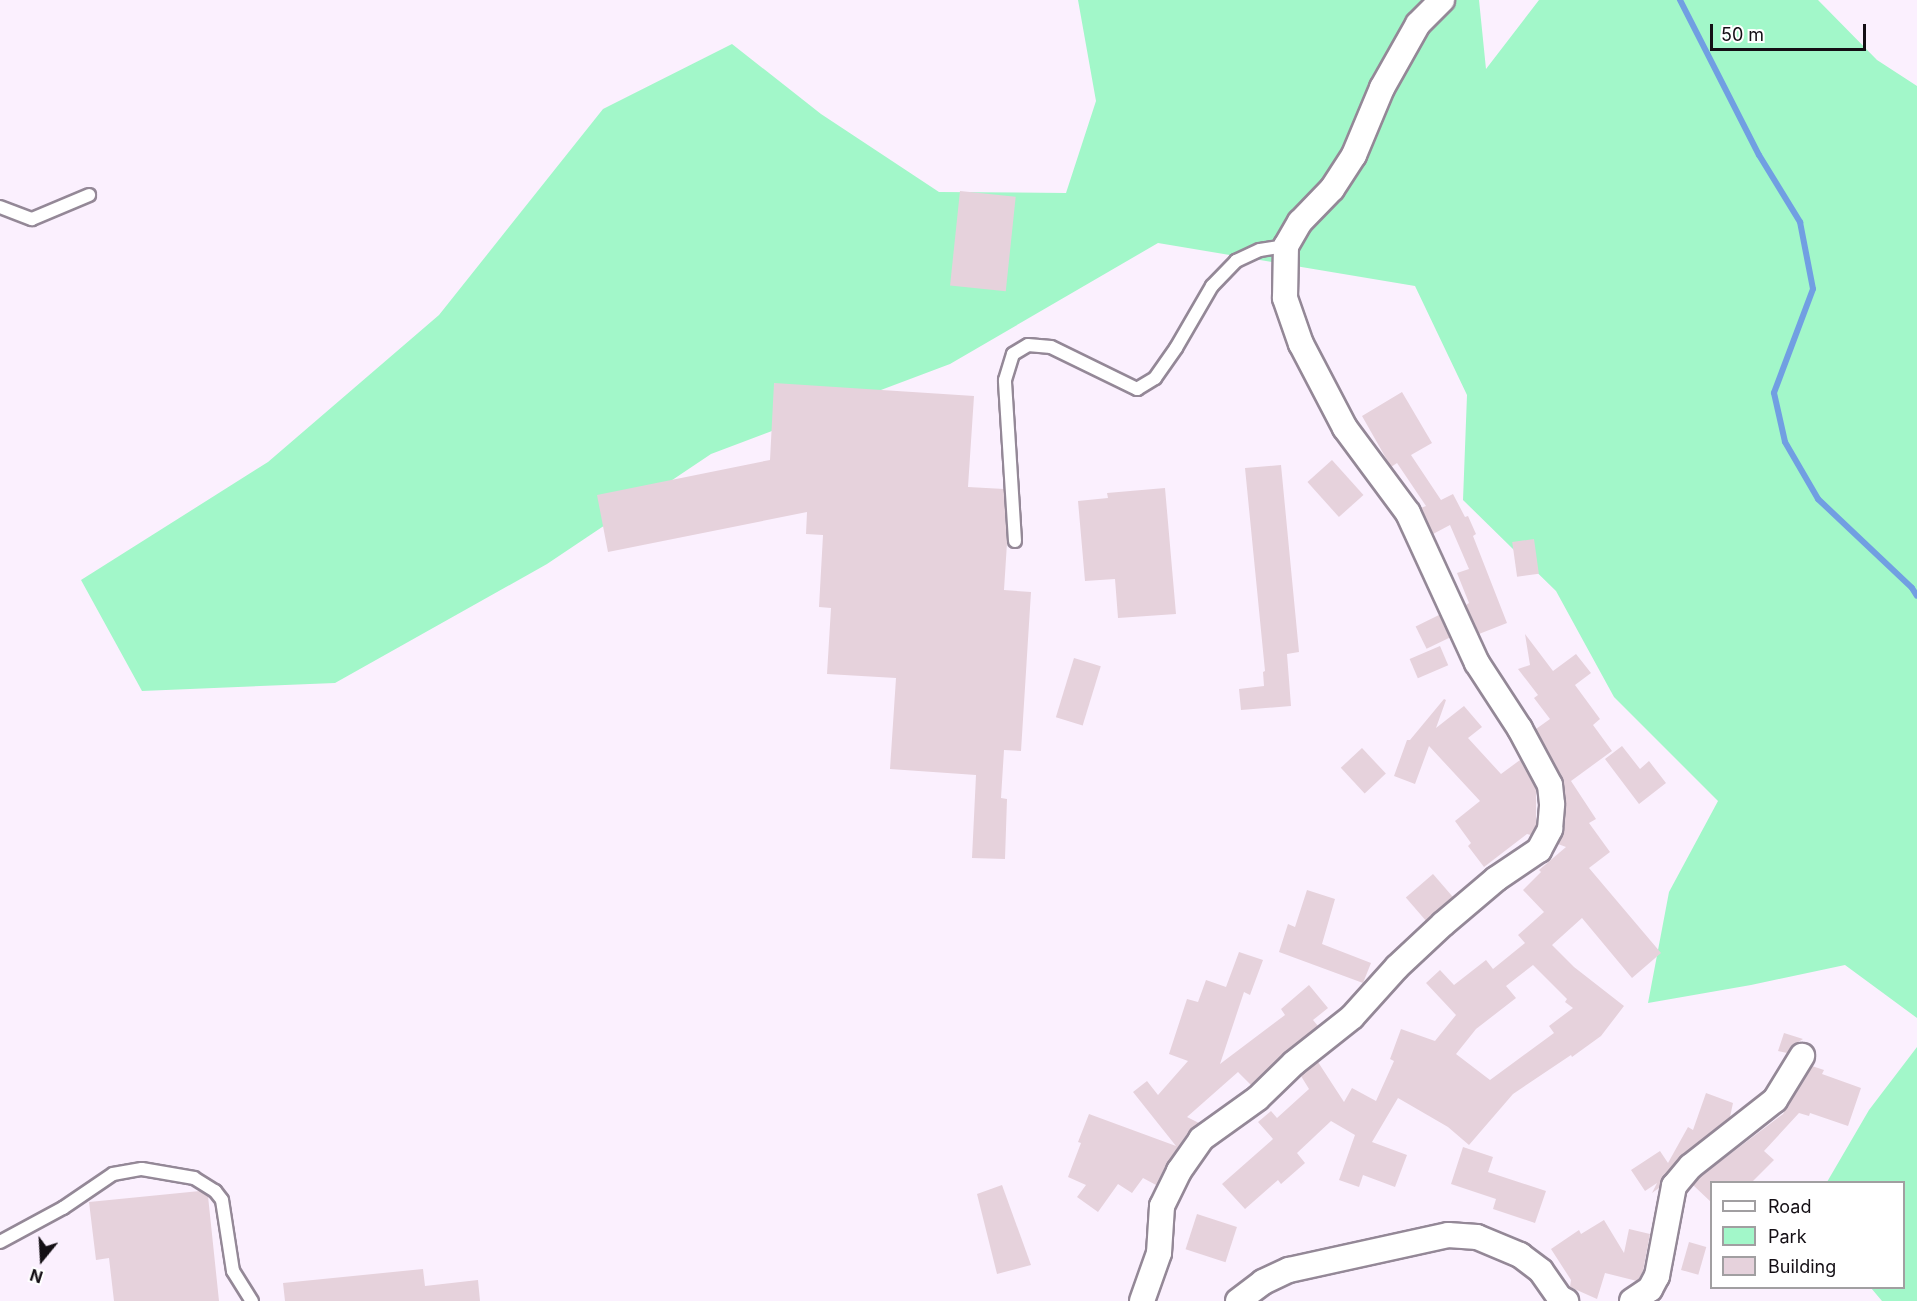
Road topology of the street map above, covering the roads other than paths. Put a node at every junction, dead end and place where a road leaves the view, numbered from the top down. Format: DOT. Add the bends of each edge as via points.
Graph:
graph roads {
  1 [pos="1442,0"];
  2 [pos="89,195"];
  3 [pos="0,207"];
  4 [pos="1286,246"];
  5 [pos="1015,541"];
  6 [pos="1802,1056"];
  7 [pos="0,1242"];
  8 [pos="252,1301"];
  9 [pos="1142,1301"];
  10 [pos="1238,1301"];
  11 [pos="1566,1301"];
  12 [pos="1632,1301"];
  1 -- 4 [label="street" via="1418,24 1382,88 1354,155 1332,189 1300,222"];
  2 -- 3 [label="lane" via="32,219"];
  4 -- 5 [label="lane" via="1260,250 1236,261 1212,286 1155,378 1137,389 1051,347 1028,345 1013,354 1005,380"];
  4 -- 9 [label="street" via="1285,298 1301,344 1345,428 1408,513 1477,663 1520,729 1550,785 1550,829 1539,850 1496,879 1443,924 1352,1017 1294,1063 1258,1098 1201,1139 1162,1206 1159,1253"];
  6 -- 12 [label="street" via="1775,1100 1691,1166 1674,1186 1657,1276 1650,1289"];
  7 -- 8 [label="lane" via="63,1208 113,1174 142,1169 194,1178 222,1200 233,1270"];
  10 -- 11 [label="street" via="1263,1282 1289,1270 1448,1235 1477,1237 1520,1255 1541,1270"];
}
